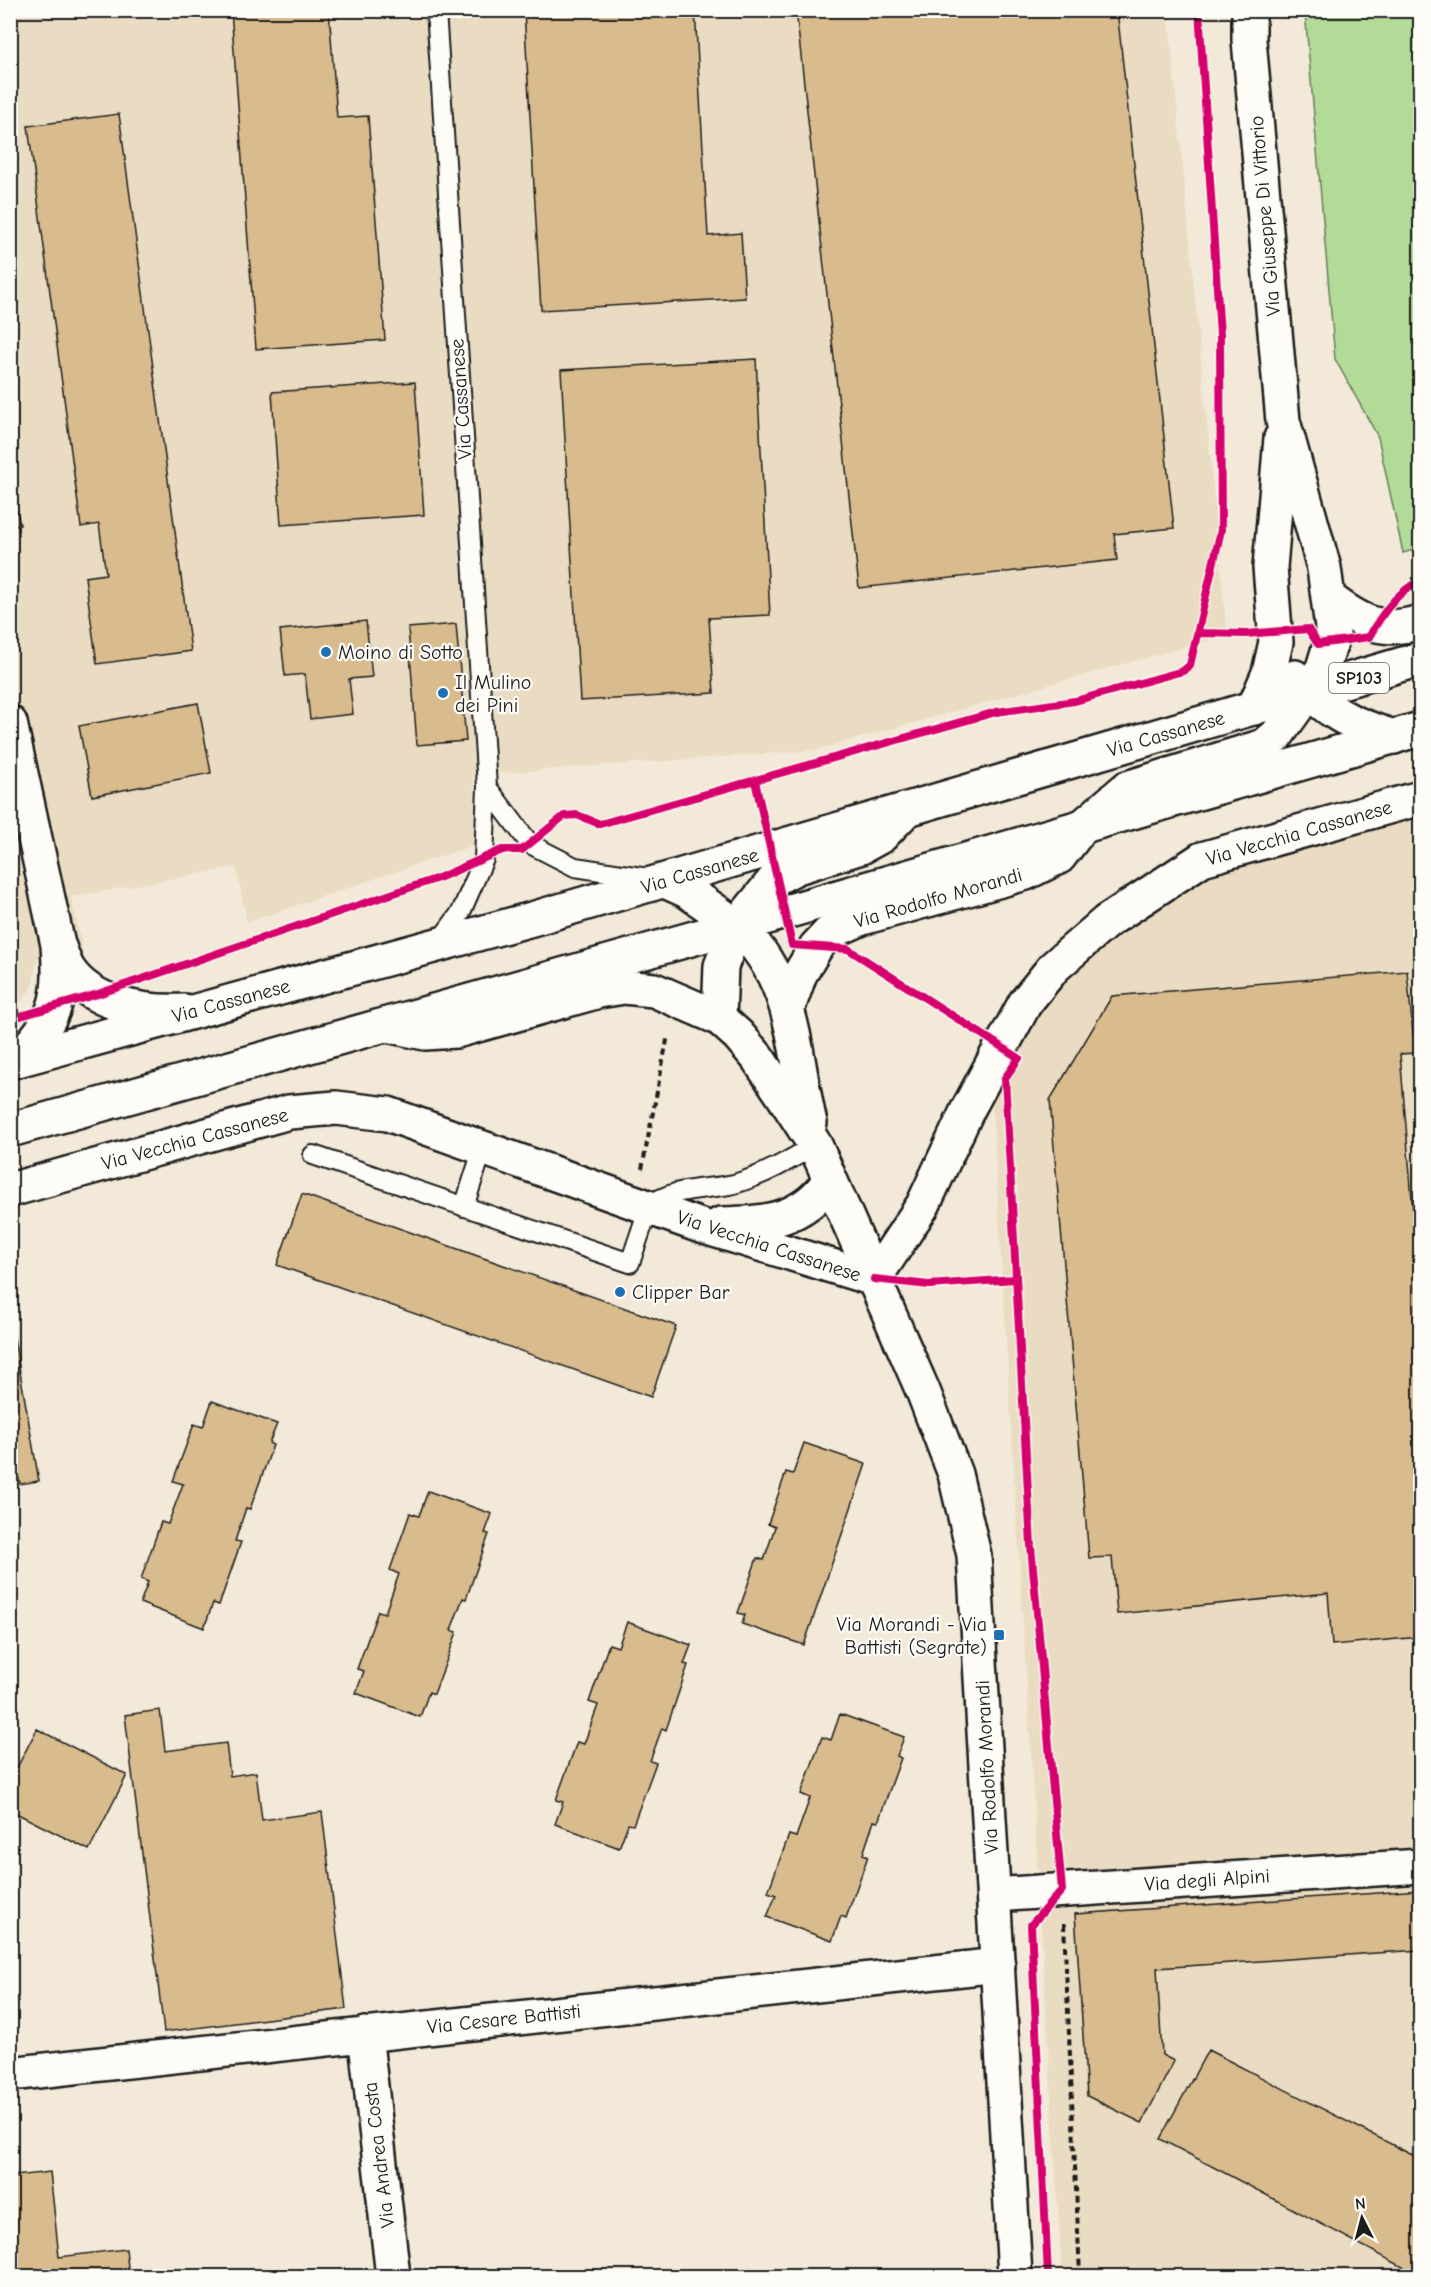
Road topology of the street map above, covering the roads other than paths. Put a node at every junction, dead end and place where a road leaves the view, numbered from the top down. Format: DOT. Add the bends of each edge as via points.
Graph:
graph roads {
  1 [pos="436,10"];
  2 [pos="1249,10"];
  3 [pos="1283,421"];
  4 [pos="1330,599"];
  5 [pos="1420,622"];
  6 [pos="1276,642"];
  7 [pos="1420,659"];
  8 [pos="1308,693"];
  9 [pos="1254,708"];
  10 [pos="10,723"];
  11 [pos="1407,733"];
  12 [pos="487,787"];
  13 [pos="1420,798"];
  14 [pos="905,811"];
  15 [pos="1082,827"];
  16 [pos="665,881"];
  17 [pos="737,926"];
  18 [pos="58,945"];
  19 [pos="435,947"];
  20 [pos="788,1008"];
  21 [pos="198,1010"];
  22 [pos="719,1018"];
  23 [pos="386,1025"];
  24 [pos="14,1061"];
  25 [pos="10,1130"];
  26 [pos="815,1145"];
  27 [pos="483,1148"];
  28 [pos="313,1155"];
  29 [pos="830,1180"];
  30 [pos="10,1190"];
  31 [pos="642,1205"];
  32 [pos="464,1207"];
  33 [pos="698,1225"];
  34 [pos="874,1279"];
  35 [pos="1420,1866"];
  36 [pos="994,1894"];
  37 [pos="998,1965"];
  38 [pos="365,2034"];
  39 [pos="10,2074"];
  40 [pos="393,2277"];
  41 [pos="1015,2277"];
  1 -- 12 [label="lane, Via Cassanese"];
  2 -- 3 [label="street, Via Giuseppe Di Vittorio"];
  3 -- 4 [label="street, Via Giuseppe Di Vittorio"];
  3 -- 6 [label="street, Via Giuseppe Di Vittorio" via="1270,567"];
  4 -- 5 [label="street" via="1356,617 1387,628"];
  4 -- 8 [label="street, Via Giuseppe Di Vittorio" via="1332,635 1323,668"];
  6 -- 8 [label="street, Via Giuseppe Di Vittorio" via="1286,667"];
  6 -- 9 [label="street, Via Giuseppe Di Vittorio" via="1269,673"];
  7 -- 8 [label="street, Via Cassanese / SP103"];
  8 -- 9 [label="street, Via Cassanese"];
  8 -- 11 [label="street" via="1345,720"];
  8 -- 15 [label="street" via="1264,746 1128,788"];
  9 -- 14 [label="street, Via Cassanese"];
  10 -- 18 [label="street"];
  11 -- 15 [label="street"];
  12 -- 16 [label="lane" via="536,848 575,867"];
  12 -- 19 [label="lane, Via Cassanese" via="484,859 461,912"];
  13 -- 34 [label="street, Via Vecchia Cassanese" via="1202,859 1106,922 1054,967 1025,1003 968,1109 923,1205"];
  14 -- 16 [label="street, Via Cassanese"];
  14 -- 17 [label="street" via="871,842 776,878"];
  15 -- 17 [label="street"];
  15 -- 20 [label="street, Via Rodolfo Morandi" via="1059,856 1026,873 862,918 829,933 800,974"];
  16 -- 17 [label="street, Via Rodolfo Morandi" via="687,891"];
  16 -- 19 [label="street, Via Cassanese"];
  17 -- 20 [label="street, Via Rodolfo Morandi" via="764,953"];
  17 -- 22 [label="street" via="721,966"];
  17 -- 23 [label="street"];
  18 -- 21 [label="street" via="76,978 113,1001 163,1012"];
  18 -- 24 [label="street" via="60,987 55,1007 39,1034"];
  19 -- 21 [label="street, Via Cassanese"];
  20 -- 26 [label="street, Via Rodolfo Morandi"];
  21 -- 24 [label="street, Via Cassanese"];
  22 -- 23 [label="street, Via Rodolfo Morandi" via="654,990 624,987 456,1031 425,1033"];
  22 -- 26 [label="street, Via Rodolfo Morandi" via="757,1057"];
  23 -- 25 [label="street"];
  26 -- 29 [label="street, Via Rodolfo Morandi"];
  26 -- 31 [label="lane, Via Vecchia Cassanese" via="735,1184"];
  27 -- 30 [label="street, Via Vecchia Cassanese" via="388,1114 336,1108 300,1111"];
  27 -- 31 [label="street, Via Vecchia Cassanese"];
  27 -- 32 [label="lane"];
  28 -- 32 [label="lane"];
  29 -- 33 [label="street" via="818,1197 797,1212 762,1223"];
  29 -- 34 [label="street, Via Rodolfo Morandi"];
  31 -- 32 [label="lane" via="630,1263"];
  31 -- 33 [label="street, Via Vecchia Cassanese"];
  33 -- 34 [label="street, Via Vecchia Cassanese"];
  34 -- 36 [label="street, Via Rodolfo Morandi" via="940,1433 967,1518 974,1554"];
  35 -- 36 [label="street, Via degli Alpini"];
  36 -- 37 [label="street, Via Rodolfo Morandi"];
  37 -- 38 [label="street, Via Cesare Battisti"];
  37 -- 41 [label="street, Via Rodolfo Morandi"];
  38 -- 39 [label="street, Via Cesare Battisti"];
  38 -- 40 [label="street, Via Andrea Costa"];
}
